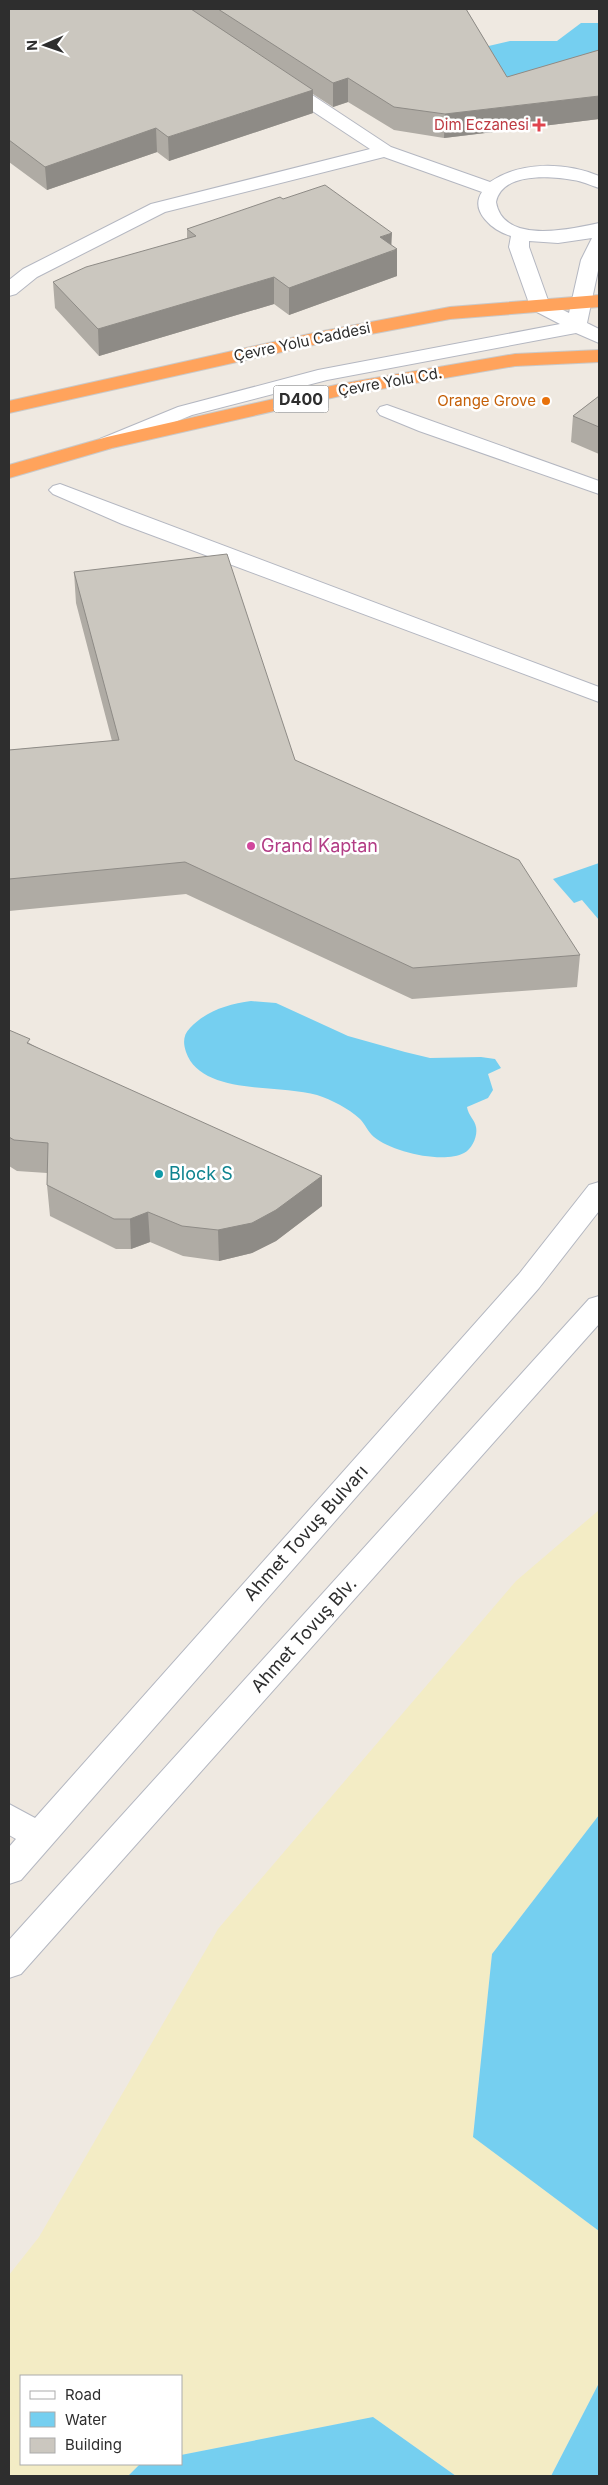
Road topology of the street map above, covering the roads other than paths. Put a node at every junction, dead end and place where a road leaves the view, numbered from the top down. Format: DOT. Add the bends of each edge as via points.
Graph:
graph roads {
  1 [pos="269,74"];
  2 [pos="385,151"];
  3 [pos="598,179"];
  4 [pos="493,189"];
  5 [pos="599,229"];
  6 [pos="521,233"];
  7 [pos="599,241"];
  8 [pos="9,290"];
  9 [pos="590,301"];
  10 [pos="540,306"];
  11 [pos="576,327"];
  12 [pos="599,337"];
  13 [pos="599,356"];
  14 [pos="9,407"];
  15 [pos="387,411"];
  16 [pos="107,442"];
  17 [pos="9,472"];
  18 [pos="599,488"];
  19 [pos="60,490"];
  20 [pos="599,695"];
  21 [pos="599,1192"];
  22 [pos="599,1306"];
  23 [pos="9,1818"];
  24 [pos="37,1836"];
  25 [pos="9,1870"];
  26 [pos="9,1963"];
  1 -- 2 [label="street"];
  2 -- 4 [label="street"];
  2 -- 8 [label="street" via="158,208 30,273"];
  3 -- 4 [label="street" via="538,171 503,181"];
  4 -- 6 [label="street" via="487,198 494,218"];
  5 -- 6 [label="street" via="566,238"];
  6 -- 10 [label="street" via="519,247"];
  7 -- 9 [label="street" via="591,260"];
  9 -- 10 [label="highway, Çevre Yolu Caddesi"];
  9 -- 11 [label="street"];
  10 -- 11 [label="street"];
  10 -- 14 [label="highway, Çevre Yolu Caddesi" via="450,313 318,338"];
  11 -- 12 [label="street"];
  11 -- 16 [label="street" via="325,374 186,411"];
  13 -- 16 [label="highway, Çevre Yolu Cd. / D400" via="515,360 359,387"];
  15 -- 18 [label="street"];
  16 -- 17 [label="highway, Çevre Yolu Cd. / D400"];
  19 -- 20 [label="street"];
  21 -- 24 [label="street, Ahmet Tovuş Bulvarı" via="529,1281"];
  22 -- 26 [label="street, Ahmet Tovuş Blv."];
  23 -- 24 [label="street"];
  24 -- 25 [label="street, Ahmet Tovuş Bulvarı"];
}
